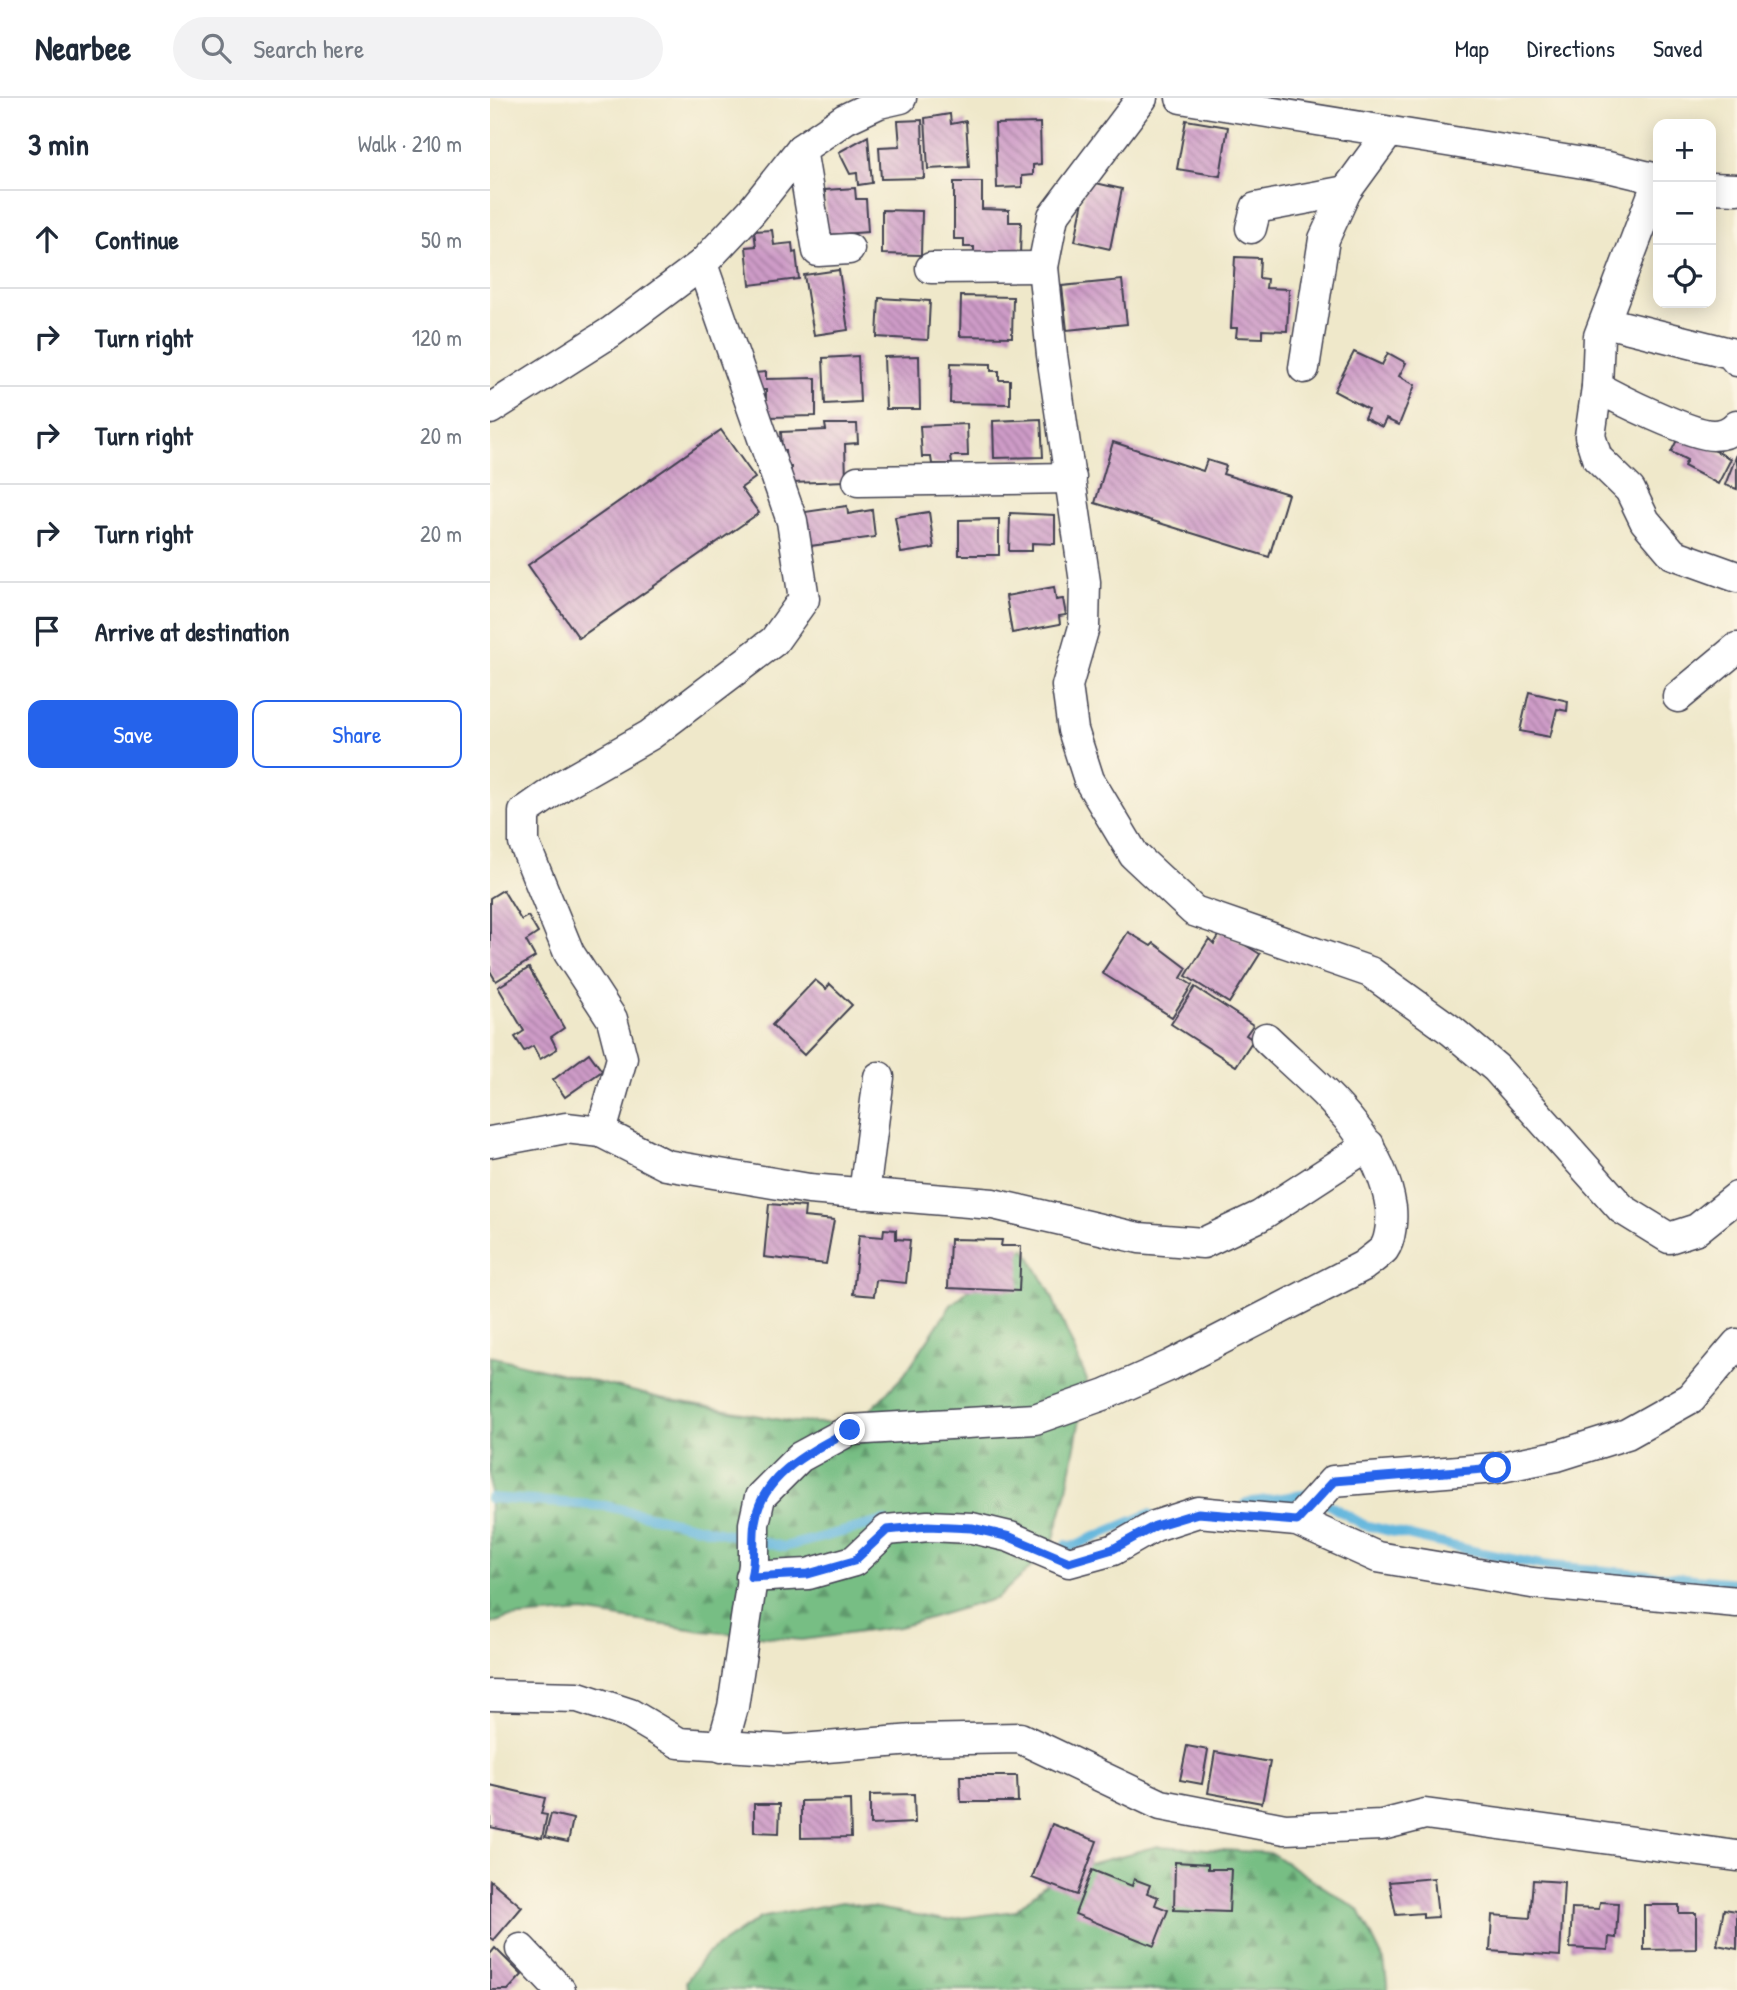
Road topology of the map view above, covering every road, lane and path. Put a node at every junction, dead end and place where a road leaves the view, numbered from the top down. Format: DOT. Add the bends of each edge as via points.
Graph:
graph roads {
  1 [pos="901,98"];
  2 [pos="1142,98"];
  3 [pos="1181,98"];
  4 [pos="1390,132"];
  5 [pos="801,149"];
  6 [pos="1653,179"];
  7 [pos="1657,182"];
  8 [pos="1716,188"];
  9 [pos="1737,189"];
  10 [pos="1346,191"];
  11 [pos="1251,228"];
  12 [pos="849,249"];
  13 [pos="702,264"];
  14 [pos="1044,267"];
  15 [pos="930,268"];
  16 [pos="1605,322"];
  17 [pos="1737,361"];
  18 [pos="1304,368"];
  19 [pos="1597,387"];
  20 [pos="490,409"];
  21 [pos="1737,427"];
  22 [pos="1071,478"];
  23 [pos="858,481"];
  24 [pos="1737,577"];
  25 [pos="1737,648"];
  26 [pos="1678,697"];
  27 [pos="1266,1038"];
  28 [pos="879,1077"];
  29 [pos="601,1132"];
  30 [pos="490,1142"];
  31 [pos="1369,1145"];
  32 [pos="864,1194"];
  33 [pos="1737,1197"];
  34 [pos="1737,1344"];
  35 [pos="1300,1518"];
  36 [pos="753,1571"];
  37 [pos="1737,1602"];
  38 [pos="490,1695"];
  39 [pos="722,1746"];
  40 [pos="1737,1856"];
  41 [pos="521,1949"];
  42 [pos="560,1990"];
  1 -- 5 [label="street" via="845,119"];
  2 -- 14 [label="street" via="1053,216"];
  3 -- 4 [label="street"];
  4 -- 6 [label="street" via="1608,167"];
  4 -- 10 [label="street"];
  5 -- 12 [label="street" via="818,251"];
  5 -- 13 [label="street"];
  7 -- 16 [label="street"];
  8 -- 9 [label="street"];
  10 -- 11 [label="street" via="1256,208"];
  10 -- 18 [label="street" via="1324,239"];
  13 -- 20 [label="street" via="611,332"];
  13 -- 29 [label="street" via="792,521 804,599 774,641 650,735 524,812 524,843 569,953 612,1019 622,1058"];
  14 -- 15 [label="street"];
  14 -- 22 [label="street"];
  16 -- 17 [label="street" via="1730,354"];
  16 -- 19 [label="street" via="1599,336"];
  19 -- 21 [label="street" via="1627,404 1710,435"];
  19 -- 24 [label="street" via="1590,436 1597,458 1630,490 1645,521 1673,554"];
  22 -- 23 [label="street"];
  22 -- 33 [label="street" via="1085,582 1084,627 1067,685 1073,730 1089,780 1135,855 1194,911 1370,972 1496,1068 1622,1209 1669,1238 1697,1229"];
  25 -- 26 [label="street"];
  27 -- 31 [label="street" via="1354,1122"];
  28 -- 32 [label="street"];
  29 -- 30 [label="street" via="566,1128"];
  29 -- 32 [label="street" via="666,1165"];
  31 -- 32 [label="street" via="1260,1216 1203,1243 1139,1238 993,1204"];
  31 -- 36 [label="street" via="1388,1190 1392,1220 1385,1248 1363,1266 1171,1365 1035,1419 850,1430 800,1457 760,1497"];
  34 -- 35 [label="street" via="1691,1398 1627,1434 1557,1456 1496,1468 1334,1481"];
  35 -- 36 [label="street" via="1198,1513 1069,1562 1010,1537 972,1528 928,1526 887,1530 854,1561 808,1574"];
  35 -- 37 [label="street" via="1377,1557 1531,1583"];
  36 -- 39 [label="street" via="733,1707"];
  38 -- 39 [label="street" via="578,1697 630,1714 679,1743"];
  39 -- 40 [label="street" via="789,1750 914,1740 1020,1738 1161,1805 1285,1829 1382,1825 1425,1814"];
  41 -- 42 [label="street"];
}
